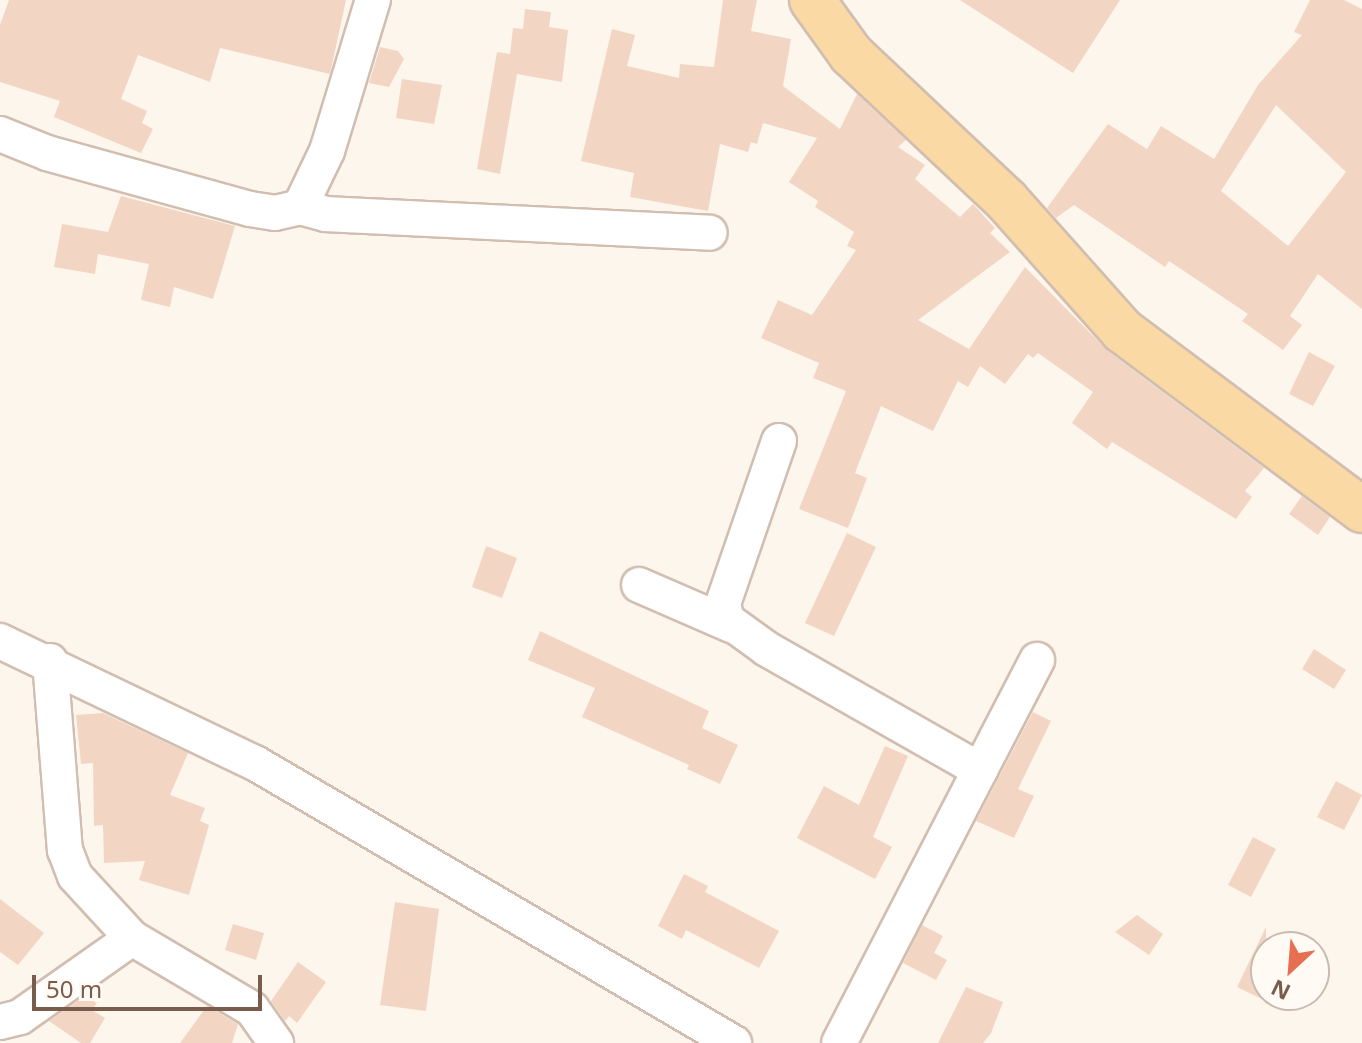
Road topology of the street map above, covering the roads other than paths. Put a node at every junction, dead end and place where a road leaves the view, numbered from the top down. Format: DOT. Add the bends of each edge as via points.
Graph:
graph roads {
  1 [pos="373,0"];
  2 [pos="812,0"];
  3 [pos="0,134"];
  4 [pos="300,207"];
  5 [pos="710,233"];
  6 [pos="779,441"];
  7 [pos="1362,510"];
  8 [pos="639,585"];
  9 [pos="731,625"];
  10 [pos="0,641"];
  11 [pos="1037,660"];
  12 [pos="50,661"];
  13 [pos="980,770"];
  14 [pos="132,938"];
  15 [pos="0,1022"];
  16 [pos="276,1043"];
  17 [pos="734,1043"];
  18 [pos="839,1043"];
  1 -- 4 [label="street" via="327,151"];
  2 -- 7 [label="main road" via="851,54 1007,201 1123,331"];
  3 -- 4 [label="street" via="47,153 250,209 275,213"];
  4 -- 5 [label="street" via="326,214"];
  6 -- 9 [label="street" via="723,604"];
  8 -- 9 [label="street"];
  9 -- 13 [label="street"];
  10 -- 12 [label="street"];
  11 -- 13 [label="street"];
  12 -- 14 [label="street" via="65,850 75,876"];
  12 -- 17 [label="street" via="255,763"];
  13 -- 18 [label="street"];
  14 -- 15 [label="street" via="20,1017"];
  14 -- 16 [label="street" via="252,1009"];
}
